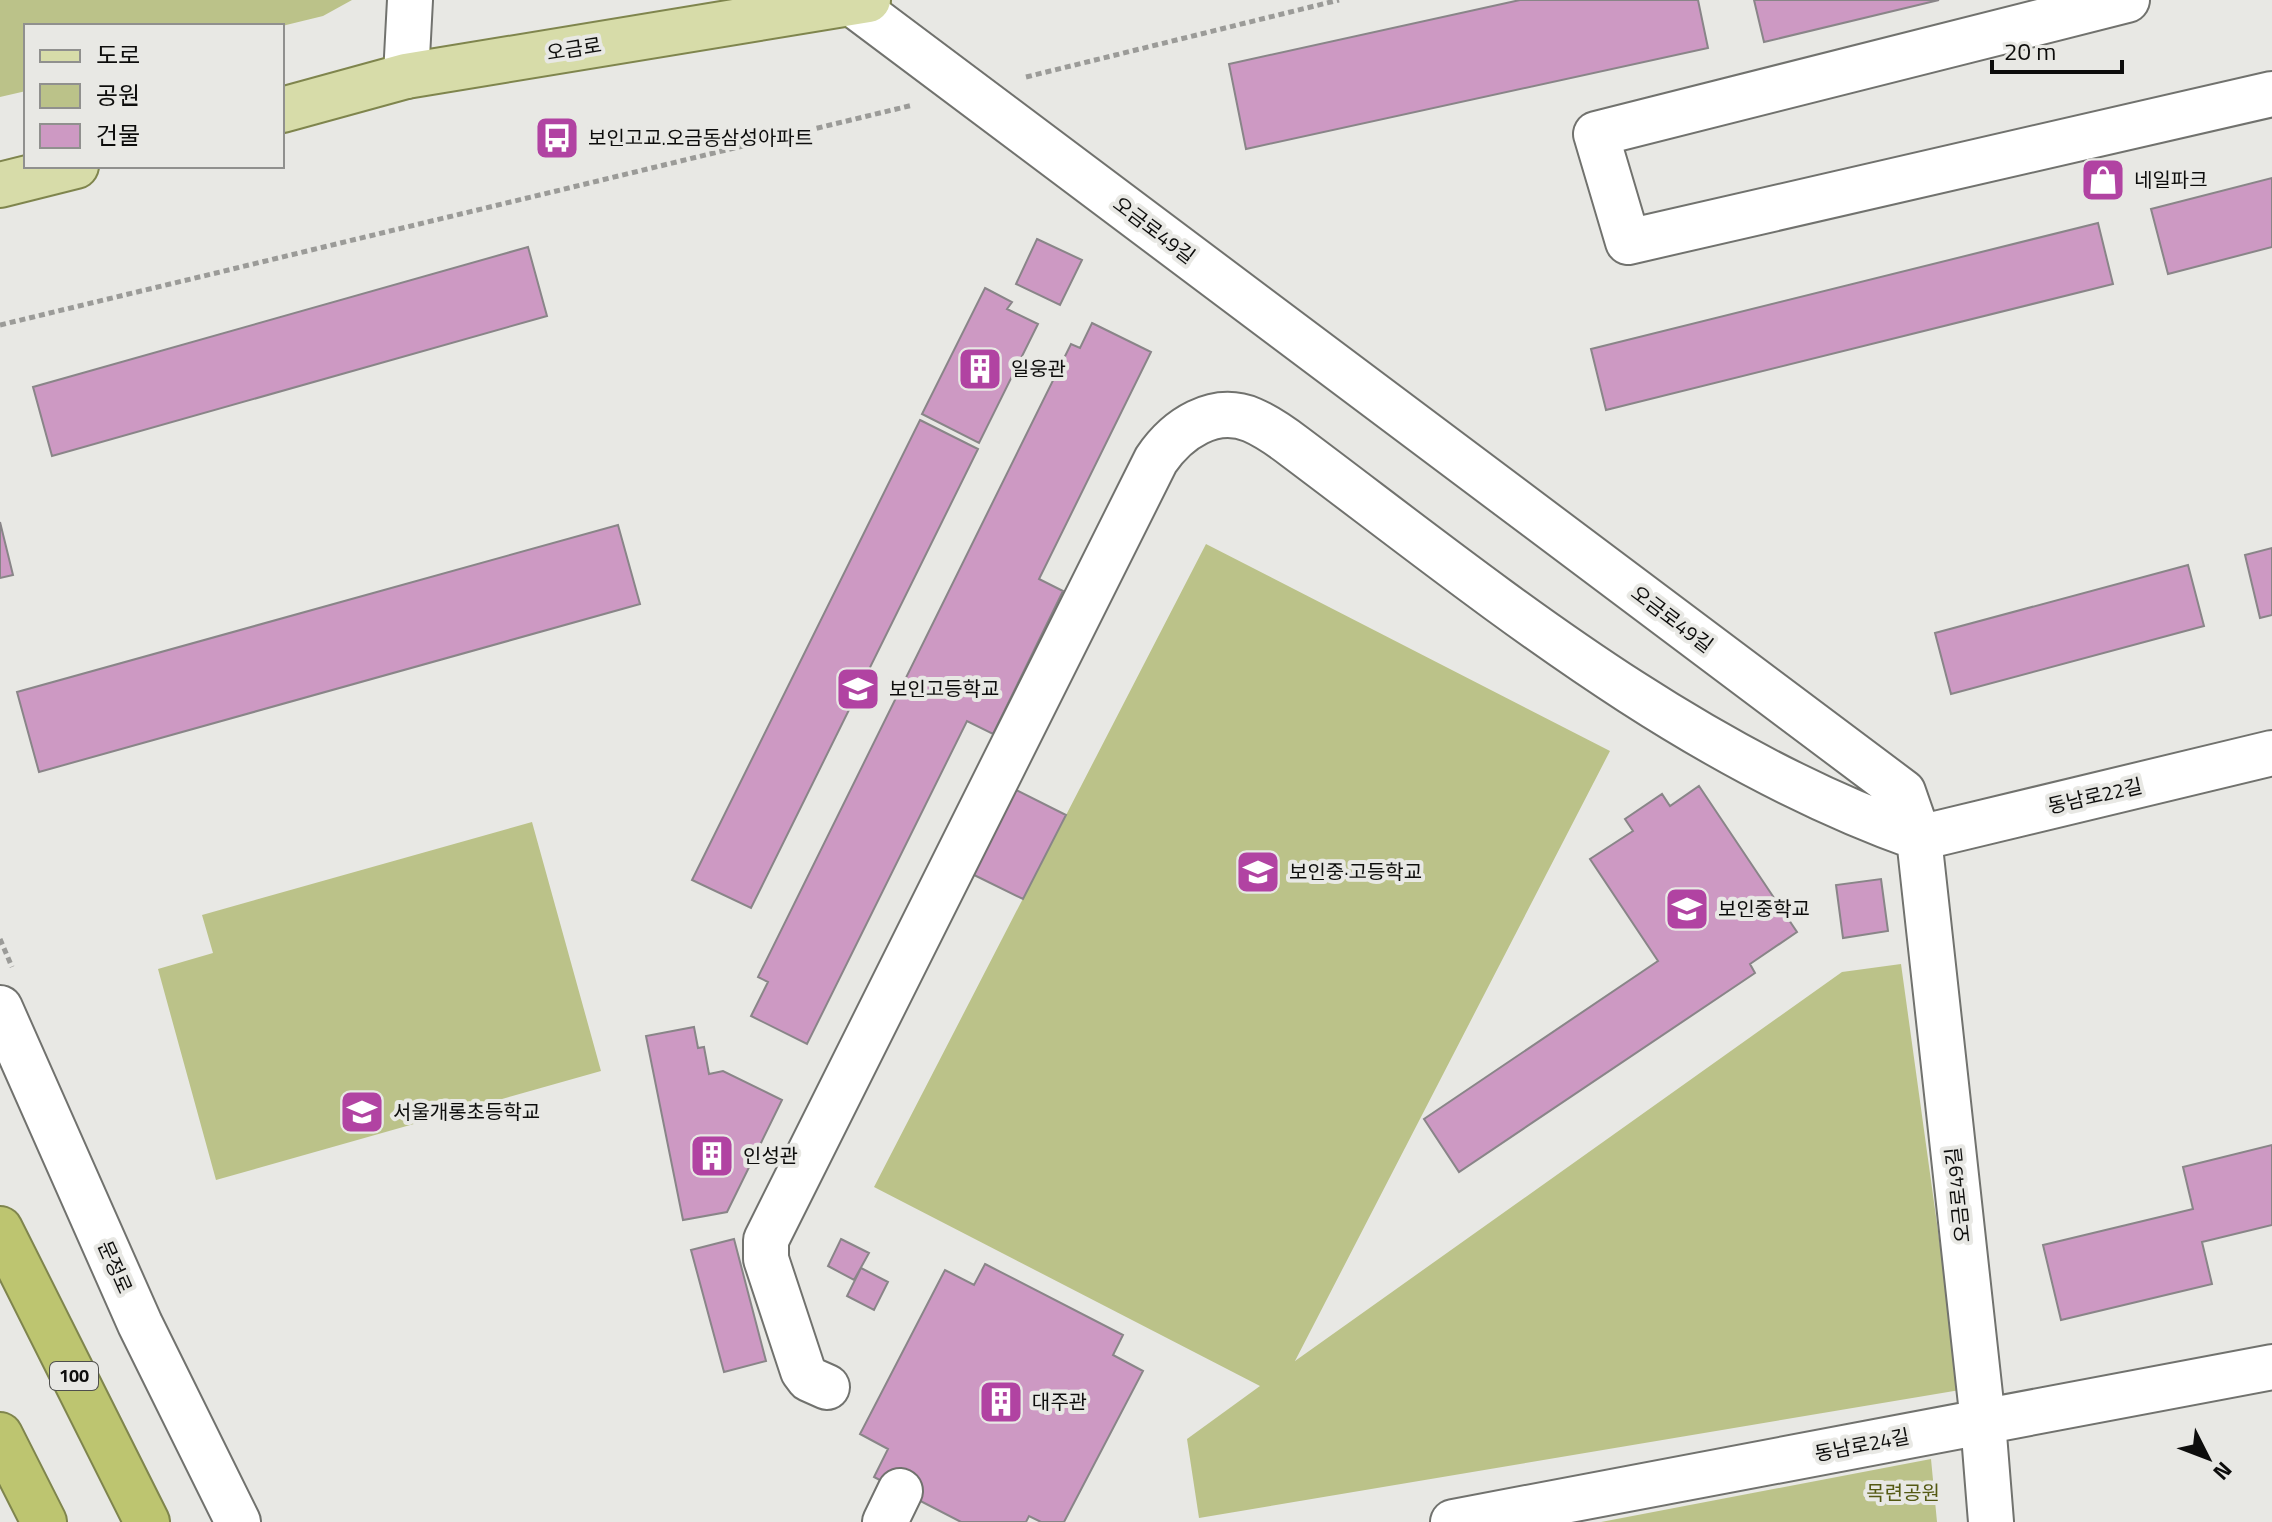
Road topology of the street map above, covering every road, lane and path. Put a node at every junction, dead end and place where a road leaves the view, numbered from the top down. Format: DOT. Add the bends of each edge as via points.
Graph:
graph roads {
  1 [pos="410,0"];
  2 [pos="1339,0"];
  3 [pos="2127,0"];
  4 [pos="861,2"];
  5 [pos="406,76"];
  6 [pos="1026,77"];
  7 [pos="2272,94"];
  8 [pos="921,103"];
  9 [pos="284,109"];
  10 [pos="68,168"];
  11 [pos="0,185"];
  12 [pos="0,325"];
  13 [pos="2272,753"];
  14 [pos="1919,838"];
  15 [pos="0,1008"];
  16 [pos="0,1229"];
  17 [pos="2272,1367"];
  18 [pos="827,1387"];
  19 [pos="1983,1422"];
  20 [pos="0,1435"];
  21 [pos="44,1522"];
  22 [pos="147,1522"];
  23 [pos="238,1522"];
  24 [pos="1453,1522"];
  25 [pos="1991,1522"];
  1 -- 5 [label="street"];
  2 -- 6 [label="path"];
  3 -- 7 [label="street" via="1596,134 1628,242"];
  4 -- 5 [label="main road, 오금로"];
  4 -- 14 [label="street, 오금로49길" via="1903,792"];
  5 -- 9 [label="main road, 오금로"];
  8 -- 12 [label="path"];
  10 -- 11 [label="main road"];
  13 -- 14 [label="street, 동남로22길"];
  14 -- 18 [label="street" via="1833,804 1647,703 1562,648 1267,428 1230,415 1185,428 1156,460 766,1240 766,1259 803,1371"];
  14 -- 19 [label="street, 오금로49길"];
  15 -- 23 [label="street, 문정로" via="140,1324"];
  16 -- 22 [label="highway, 100"];
  17 -- 19 [label="street, 동남로24길"];
  19 -- 24 [label="street, 동남로24길"];
  19 -- 25 [label="street, 오금로49길"];
  20 -- 21 [label="highway"];
}
